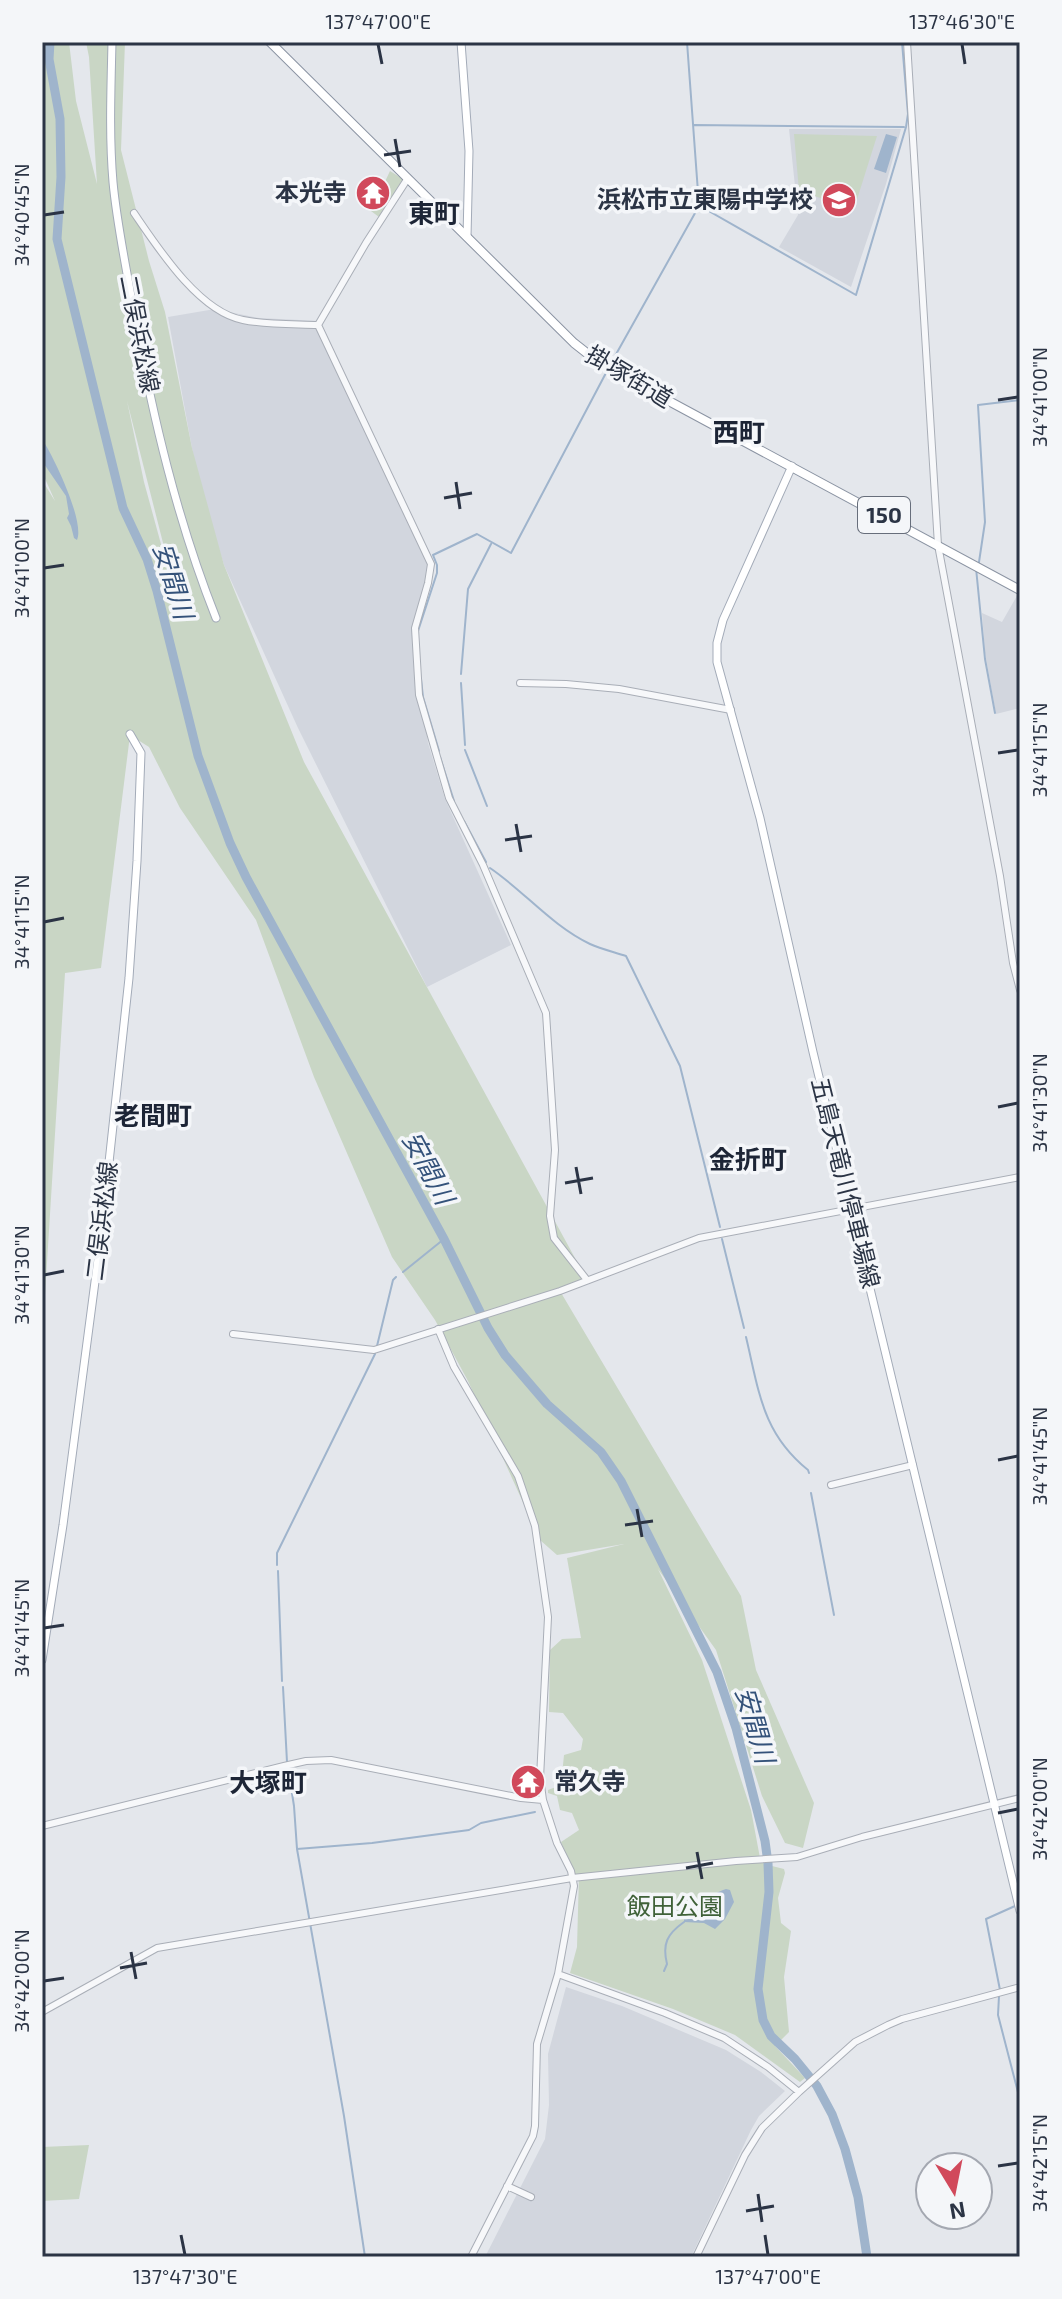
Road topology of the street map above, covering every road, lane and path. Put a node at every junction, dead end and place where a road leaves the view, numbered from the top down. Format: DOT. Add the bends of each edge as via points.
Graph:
graph roads {
  1 [pos="112,42"];
  2 [pos="270,42"];
  3 [pos="461,42"];
  4 [pos="907,42"];
  5 [pos="408,178"];
  6 [pos="134,213"];
  7 [pos="467,237"];
  8 [pos="318,325"];
  9 [pos="792,466"];
  10 [pos="938,545"];
  11 [pos="1020,590"];
  12 [pos="216,618"];
  13 [pos="520,683"];
  14 [pos="731,710"];
  15 [pos="130,734"];
  16 [pos="1017,964"];
  17 [pos="1020,990"];
  18 [pos="1020,1177"];
  19 [pos="850,1208"];
  20 [pos="587,1280"];
  21 [pos="438,1329"];
  22 [pos="233,1334"];
  23 [pos="913,1465"];
  24 [pos="831,1485"];
  25 [pos="42,1660"];
  26 [pos="1020,1798"];
  27 [pos="543,1800"];
  28 [pos="995,1804"];
  29 [pos="42,1826"];
  30 [pos="572,1878"];
  31 [pos="1020,1911"];
  32 [pos="558,1974"];
  33 [pos="1020,1987"];
  34 [pos="42,2012"];
  35 [pos="799,2092"];
  36 [pos="507,2186"];
  37 [pos="531,2197"];
  38 [pos="471,2257"];
  39 [pos="696,2257"];
  1 -- 12 [label="main road, 二俣浜松線" via="113,183 122,244 173,489"];
  2 -- 5 [label="highway, 掛塚街道 / 150"];
  3 -- 7 [label="main road" via="469,163"];
  4 -- 10 [label="street"];
  5 -- 7 [label="highway, 掛塚街道 / 150"];
  5 -- 8 [label="street"];
  6 -- 8 [label="street" via="166,258 215,309 243,320"];
  7 -- 9 [label="highway, 掛塚街道 / 150" via="574,343 608,368"];
  8 -- 20 [label="street" via="431,564 415,628 419,695 449,798 546,1013 555,1150 550,1216 554,1238"];
  9 -- 10 [label="highway, 掛塚街道 / 150"];
  9 -- 14 [label="main road, 五島天竜川停車場線" via="719,632 717,662"];
  10 -- 11 [label="highway, 掛塚街道 / 150"];
  10 -- 16 [label="street"];
  13 -- 14 [label="street" via="619,689"];
  14 -- 19 [label="main road, 五島天竜川停車場線"];
  15 -- 25 [label="main road, 二俣浜松線" via="141,753 129,978 99,1251"];
  16 -- 17 [label="street"];
  18 -- 19 [label="street"];
  19 -- 20 [label="street" via="699,1238"];
  19 -- 23 [label="main road, 五島天竜川停車場線"];
  20 -- 21 [label="street"];
  21 -- 22 [label="street" via="374,1350"];
  21 -- 27 [label="street" via="454,1367 518,1476 535,1526 548,1617"];
  23 -- 24 [label="street"];
  23 -- 28 [label="main road, 五島天竜川停車場線"];
  26 -- 28 [label="street"];
  27 -- 29 [label="street" via="318,1760"];
  27 -- 30 [label="street"];
  28 -- 30 [label="street" via="797,1857"];
  28 -- 31 [label="main road, 五島天竜川停車場線"];
  30 -- 32 [label="street"];
  30 -- 34 [label="street" via="157,1948"];
  32 -- 35 [label="street" via="724,2038"];
  32 -- 36 [label="street" via="537,2044 533,2136"];
  33 -- 35 [label="street" via="888,2025 855,2042"];
  35 -- 39 [label="street" via="755,2138"];
  36 -- 37 [label="street"];
  36 -- 38 [label="street"];
}
